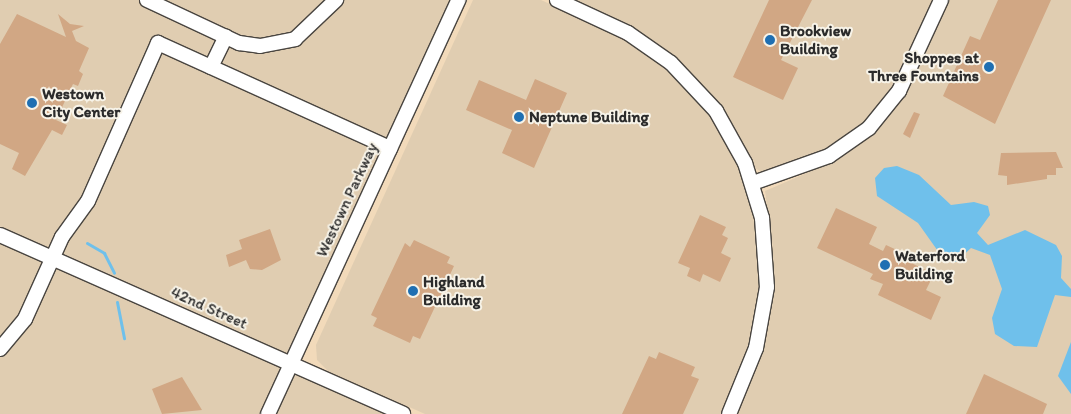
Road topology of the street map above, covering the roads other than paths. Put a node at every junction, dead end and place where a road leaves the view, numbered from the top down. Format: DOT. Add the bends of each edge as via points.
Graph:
graph roads {
  1 [pos="147,0"];
  2 [pos="336,0"];
  3 [pos="458,0"];
  4 [pos="557,0"];
  5 [pos="941,0"];
  6 [pos="226,36"];
  7 [pos="211,66"];
  8 [pos="390,148"];
  9 [pos="753,184"];
  10 [pos="0,235"];
  11 [pos="52,258"];
  12 [pos="0,349"];
  13 [pos="291,364"];
  14 [pos="268,414"];
  15 [pos="403,414"];
  16 [pos="728,414"];
  1 -- 6 [label="street"];
  2 -- 6 [label="street" via="305,32 285,43 260,46"];
  3 -- 8 [label="street, Westown Parkway"];
  4 -- 9 [label="street" via="628,33 685,76 721,120"];
  5 -- 9 [label="street" via="899,91 869,128 829,156"];
  6 -- 7 [label="street"];
  7 -- 8 [label="street"];
  7 -- 11 [label="street" via="158,43 88,201 62,237"];
  8 -- 13 [label="street, Westown Parkway"];
  9 -- 16 [label="street" via="766,244 765,301 754,355"];
  10 -- 11 [label="street, 42nd Street"];
  11 -- 12 [label="street" via="25,319"];
  11 -- 13 [label="street, 42nd Street"];
  13 -- 14 [label="street, Westown Parkway"];
  13 -- 15 [label="street, 42nd Street"];
}
